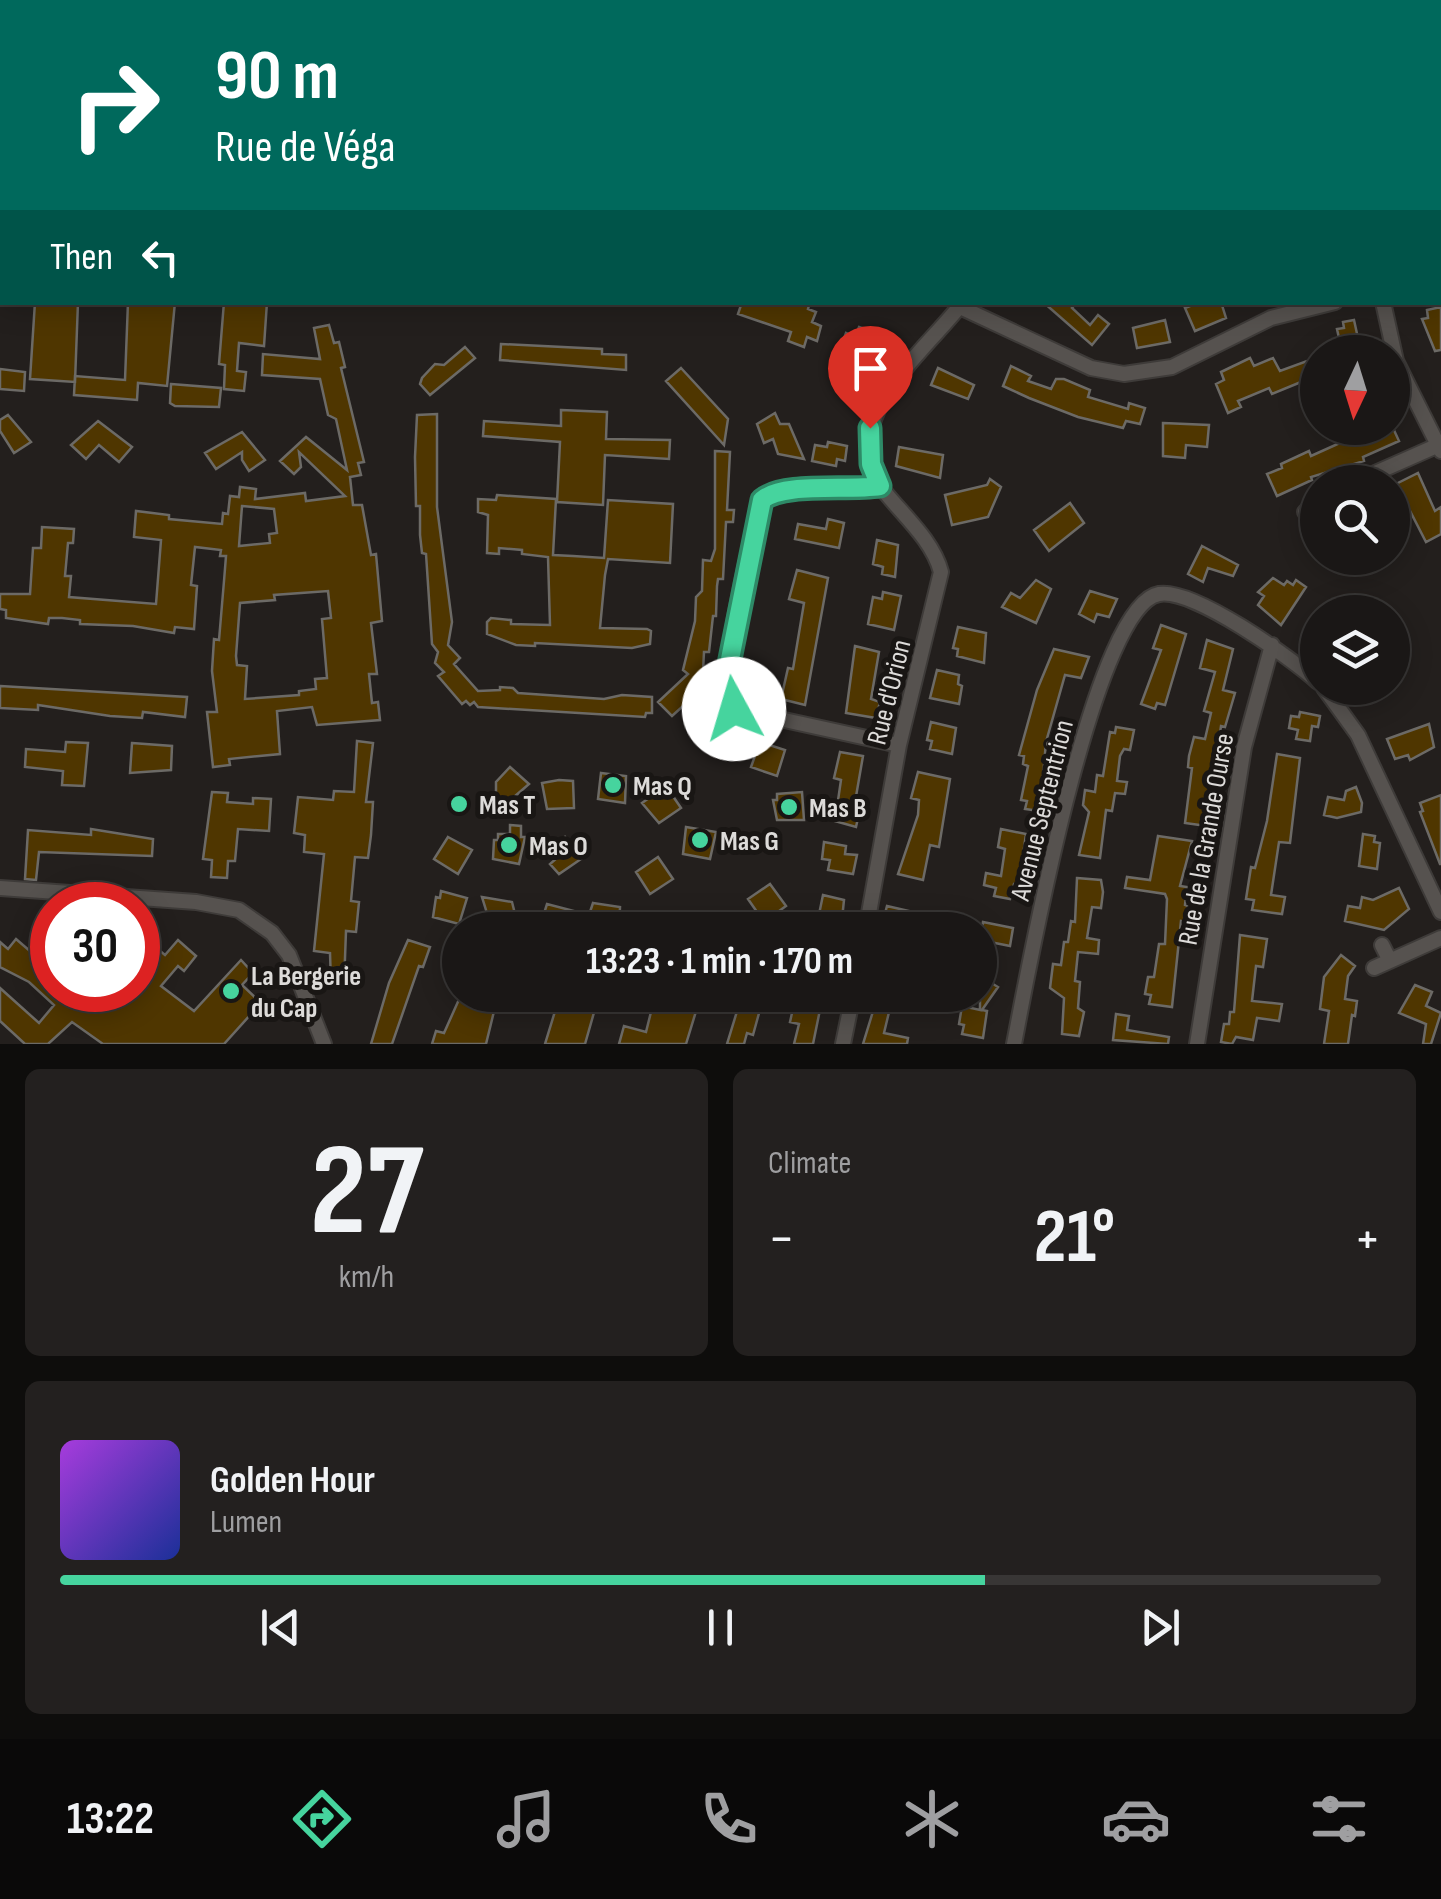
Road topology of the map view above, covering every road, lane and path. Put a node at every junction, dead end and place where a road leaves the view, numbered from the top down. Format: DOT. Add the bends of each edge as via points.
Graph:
graph roads {
  1 [pos="962,305"];
  2 [pos="1323,305"];
  3 [pos="1384,305"];
  4 [pos="1440,447"];
  5 [pos="1396,465"];
  6 [pos="880,486"];
  7 [pos="1272,645"];
  8 [pos="1300,668"];
  9 [pos="1335,705"];
  10 [pos="900,745"];
  11 [pos="0,888"];
  12 [pos="869,912"];
  13 [pos="1441,912"];
  14 [pos="1441,938"];
  15 [pos="1382,944"];
  16 [pos="1390,961"];
  17 [pos="1374,968"];
  18 [pos="849,1012"];
  19 [pos="324,1044"];
  20 [pos="842,1044"];
  21 [pos="1014,1044"];
  22 [pos="1198,1044"];
  1 -- 2 [label="street" via="1092,368 1124,374 1172,367 1272,318"];
  1 -- 6 [label="street" via="877,407 869,444"];
  3 -- 4 [label="street" via="1396,360"];
  4 -- 5 [label="street"];
  6 -- 10 [label="street, Rue d'Orion" via="933,551 941,572"];
  6 -- 10 [label="street" via="786,488 762,500 724,693 734,709"];
  7 -- 8 [label="street"];
  7 -- 21 [label="street, Avenue Septentrion" via="1174,595 1155,594 1134,614 1072,769"];
  7 -- 22 [label="street, Rue de la Grande Ourse" via="1244,747"];
  9 -- 13 [label="street" via="1372,762"];
  10 -- 12 [label="street, Rue d'Orion"];
  11 -- 19 [label="street" via="239,910 289,955"];
  14 -- 16 [label="street"];
  15 -- 16 [label="street"];
  16 -- 17 [label="street"];
  18 -- 20 [label="street"];
}
